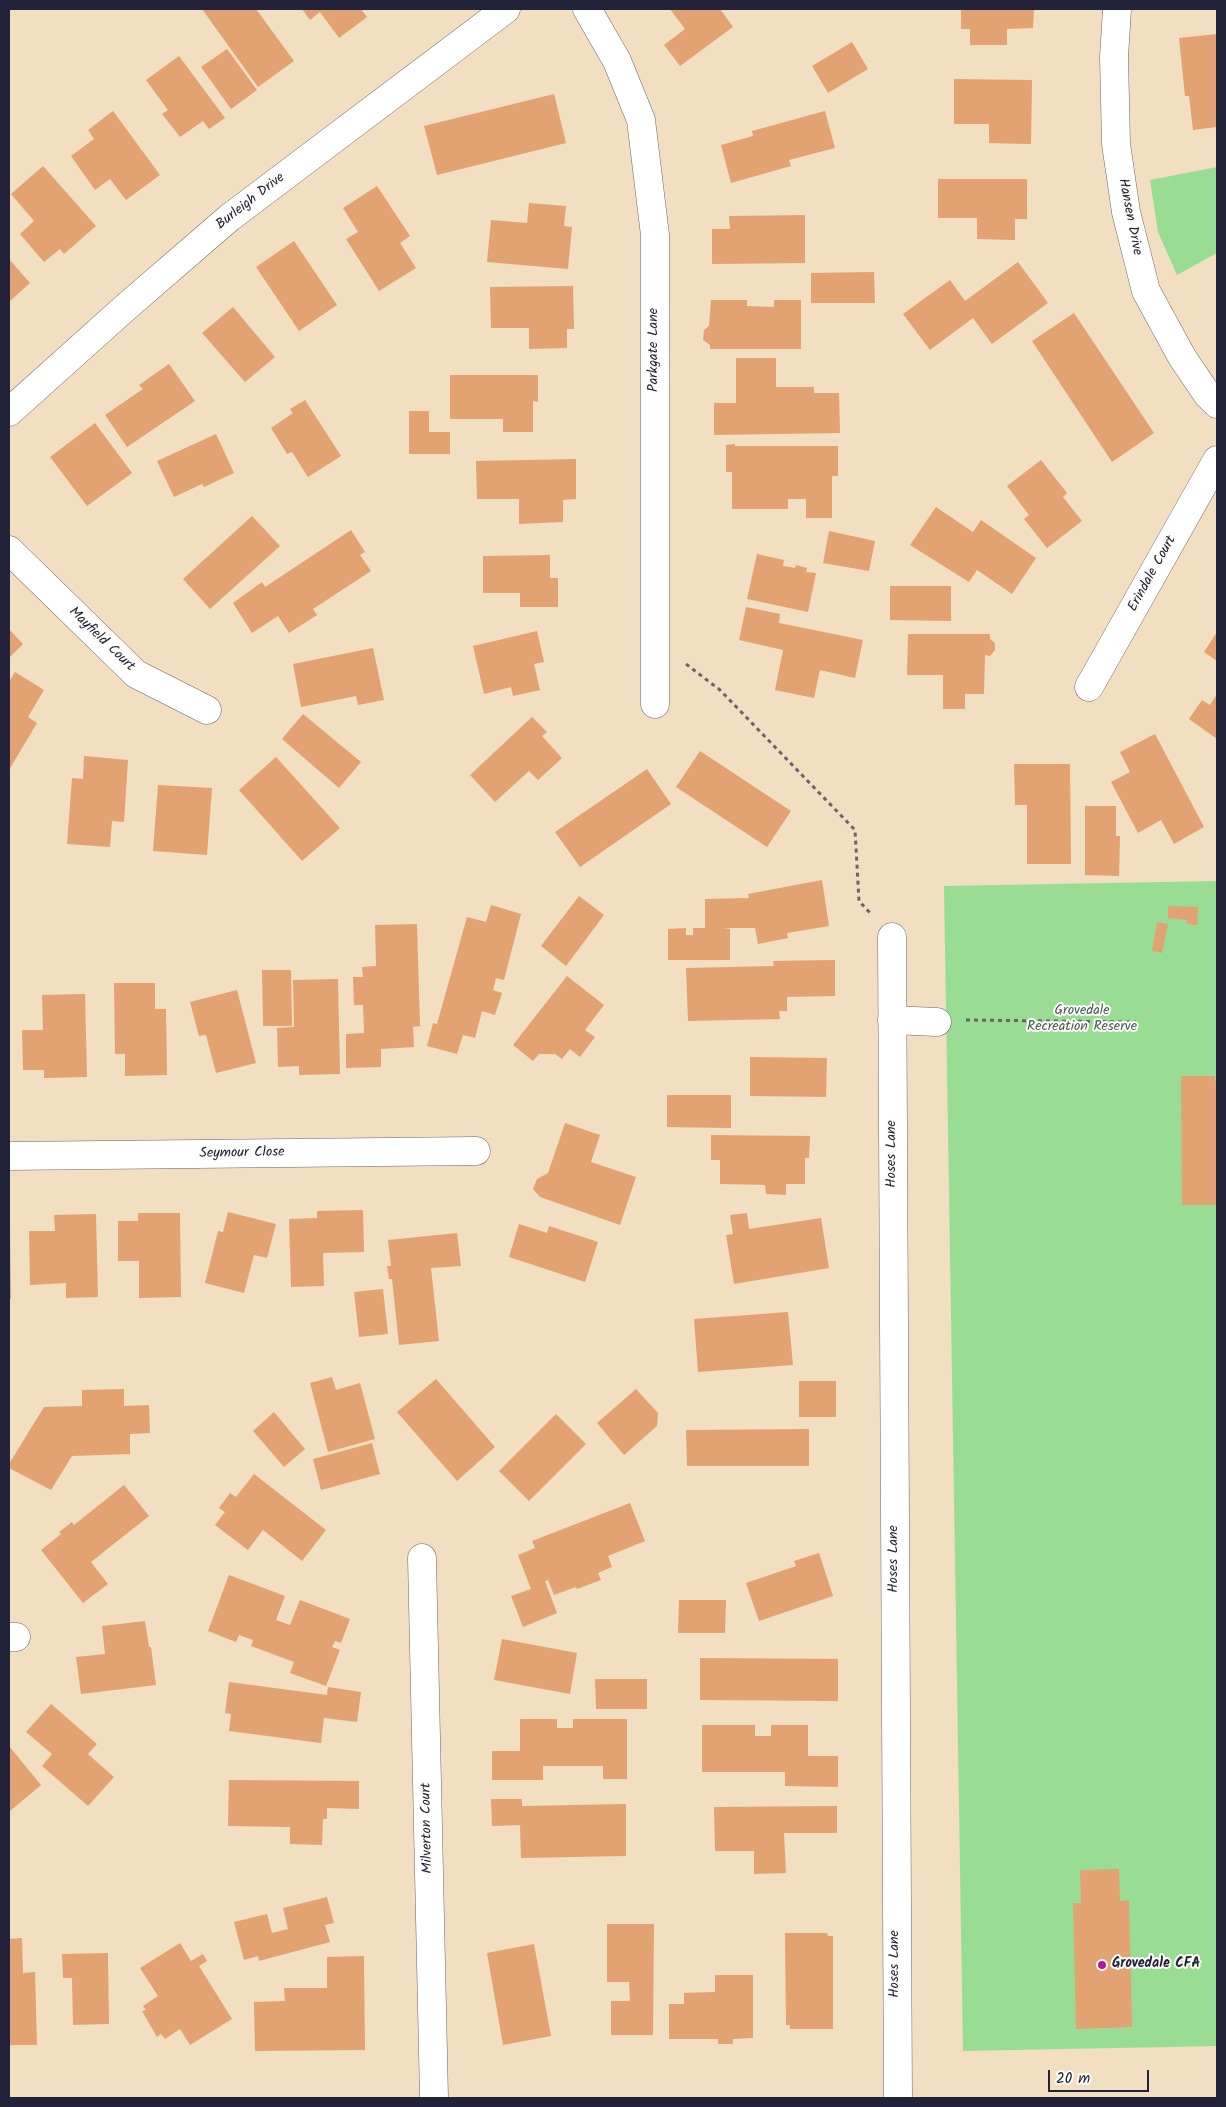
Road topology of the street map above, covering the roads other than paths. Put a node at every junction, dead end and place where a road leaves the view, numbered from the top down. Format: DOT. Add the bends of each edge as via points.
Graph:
graph roads {
  1 [pos="506,9"];
  2 [pos="587,9"];
  3 [pos="1117,9"];
  4 [pos="1217,404"];
  5 [pos="9,412"];
  6 [pos="1217,460"];
  7 [pos="9,550"];
  8 [pos="1089,687"];
  9 [pos="655,704"];
  10 [pos="207,710"];
  11 [pos="892,937"];
  12 [pos="892,1020"];
  13 [pos="937,1022"];
  14 [pos="476,1151"];
  15 [pos="9,1156"];
  16 [pos="422,1558"];
  17 [pos="434,2098"];
  18 [pos="898,2098"];
  1 -- 5 [label="street, Burleigh Drive" via="229,218"];
  2 -- 9 [label="street, Parkgate Lane" via="617,61 641,120 655,235"];
  3 -- 4 [label="street, Hansen Drive" via="1114,57 1116,144 1126,212 1146,291 1182,357"];
  6 -- 8 [label="street, Erindale Court"];
  7 -- 10 [label="street, Mayfield Court" via="136,674"];
  11 -- 12 [label="street, Hoses Lane"];
  12 -- 13 [label="street"];
  12 -- 18 [label="street, Hoses Lane"];
  14 -- 15 [label="street, Seymour Close"];
  16 -- 17 [label="street, Milverton Court"];
}
